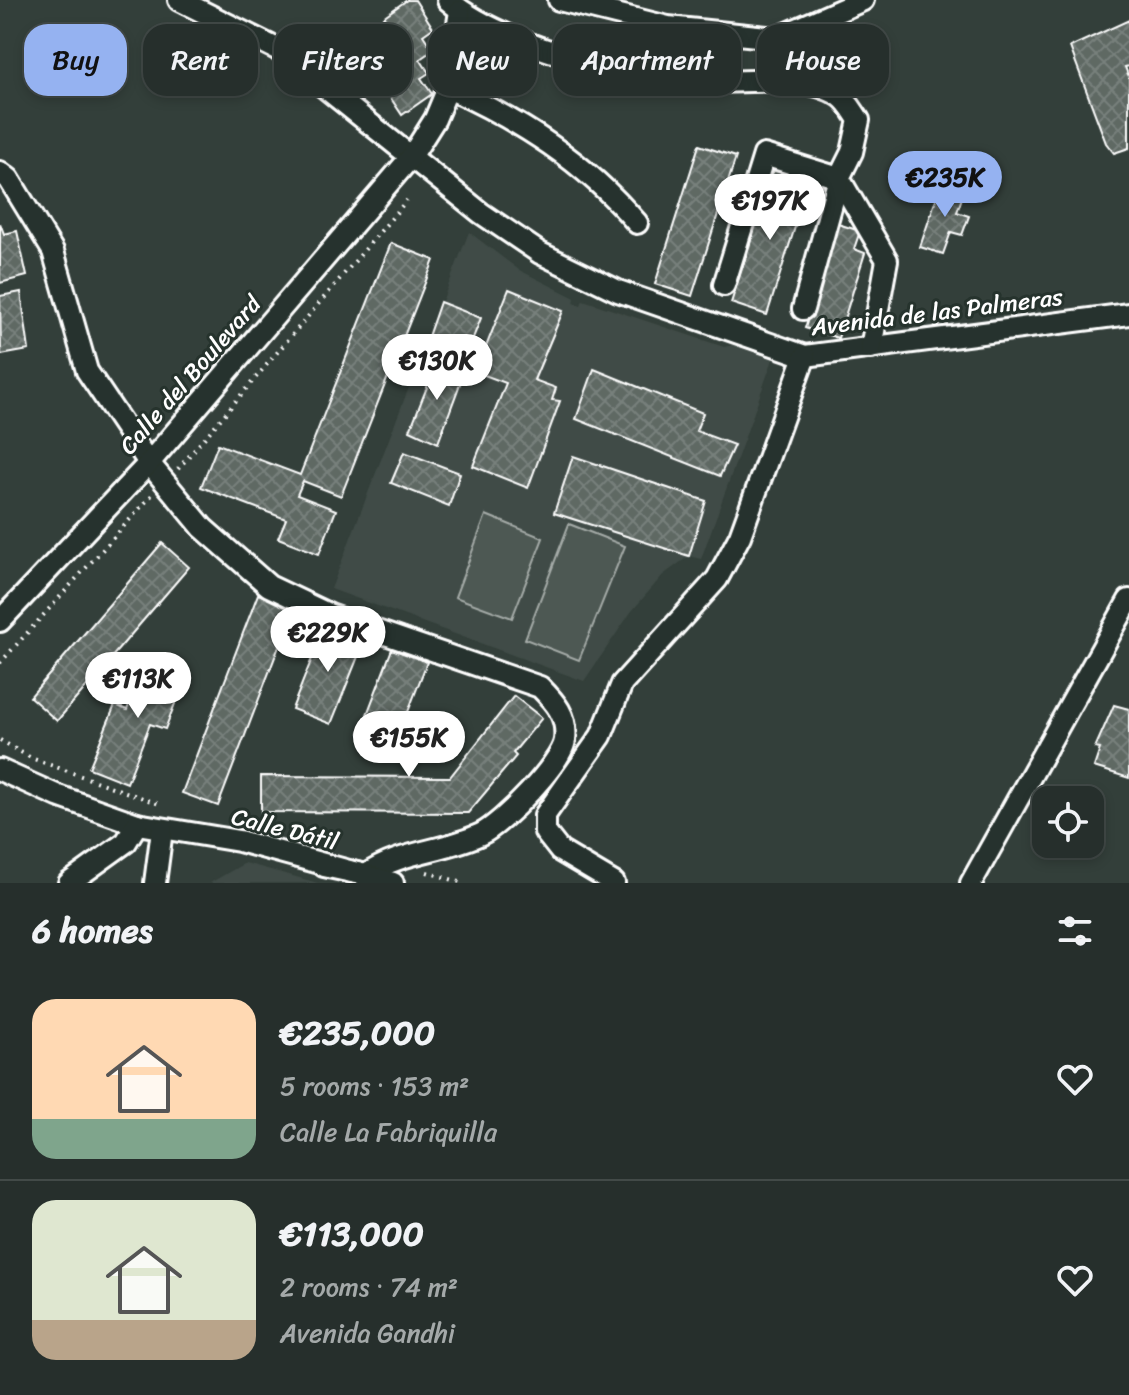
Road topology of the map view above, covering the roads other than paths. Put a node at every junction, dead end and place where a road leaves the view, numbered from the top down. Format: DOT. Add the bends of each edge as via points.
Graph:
graph roads {
  1 [pos="179,0"];
  2 [pos="559,0"];
  3 [pos="863,0"];
  4 [pos="454,5"];
  5 [pos="445,96"];
  6 [pos="465,96"];
  7 [pos="411,157"];
  8 [pos="0,172"];
  9 [pos="839,178"];
  10 [pos="637,223"];
  11 [pos="724,285"];
  12 [pos="803,309"];
  13 [pos="1129,314"];
  14 [pos="871,348"];
  15 [pos="805,356"];
  16 [pos="149,463"];
  17 [pos="1129,600"];
  18 [pos="0,621"];
  19 [pos="0,770"];
  20 [pos="137,824"];
  21 [pos="162,830"];
  22 [pos="324,866"];
  23 [pos="69,883"];
  24 [pos="155,883"];
  25 [pos="393,883"];
  26 [pos="614,883"];
  27 [pos="971,883"];
  1 -- 7 [label="street, Avenida de las Palmeras" via="277,49"];
  2 -- 3 [label="street" via="668,27 777,38"];
  4 -- 9 [label="street" via="507,37 677,81 816,85 842,97 859,120"];
  5 -- 7 [label="street, Calle del Boulevard"];
  6 -- 10 [label="street" via="521,123 564,153"];
  7 -- 15 [label="street, Avenida de las Palmeras" via="540,253 618,291"];
  7 -- 16 [label="street, Calle del Boulevard"];
  8 -- 16 [label="street" via="53,251 87,371"];
  9 -- 11 [label="street" via="764,155"];
  9 -- 12 [label="street"];
  9 -- 14 [label="street" via="887,260"];
  13 -- 14 [label="street, Avenida de las Palmeras"];
  14 -- 15 [label="street, Avenida de las Palmeras"];
  15 -- 26 [label="street" via="740,536 717,579 622,684 601,736 545,815 545,832 560,851"];
  16 -- 18 [label="street, Calle del Boulevard"];
  16 -- 22 [label="street" via="203,528 269,586 330,615 540,687 561,707 565,741 540,781 483,833 383,863 366,875"];
  17 -- 27 [label="street"];
  19 -- 20 [label="street, Calle Dátil"];
  20 -- 21 [label="street, Calle Dátil"];
  20 -- 23 [label="street" via="126,842"];
  21 -- 22 [label="street, Calle Dátil" via="239,841"];
  21 -- 24 [label="street"];
  22 -- 25 [label="street, Calle Dátil"];
}
